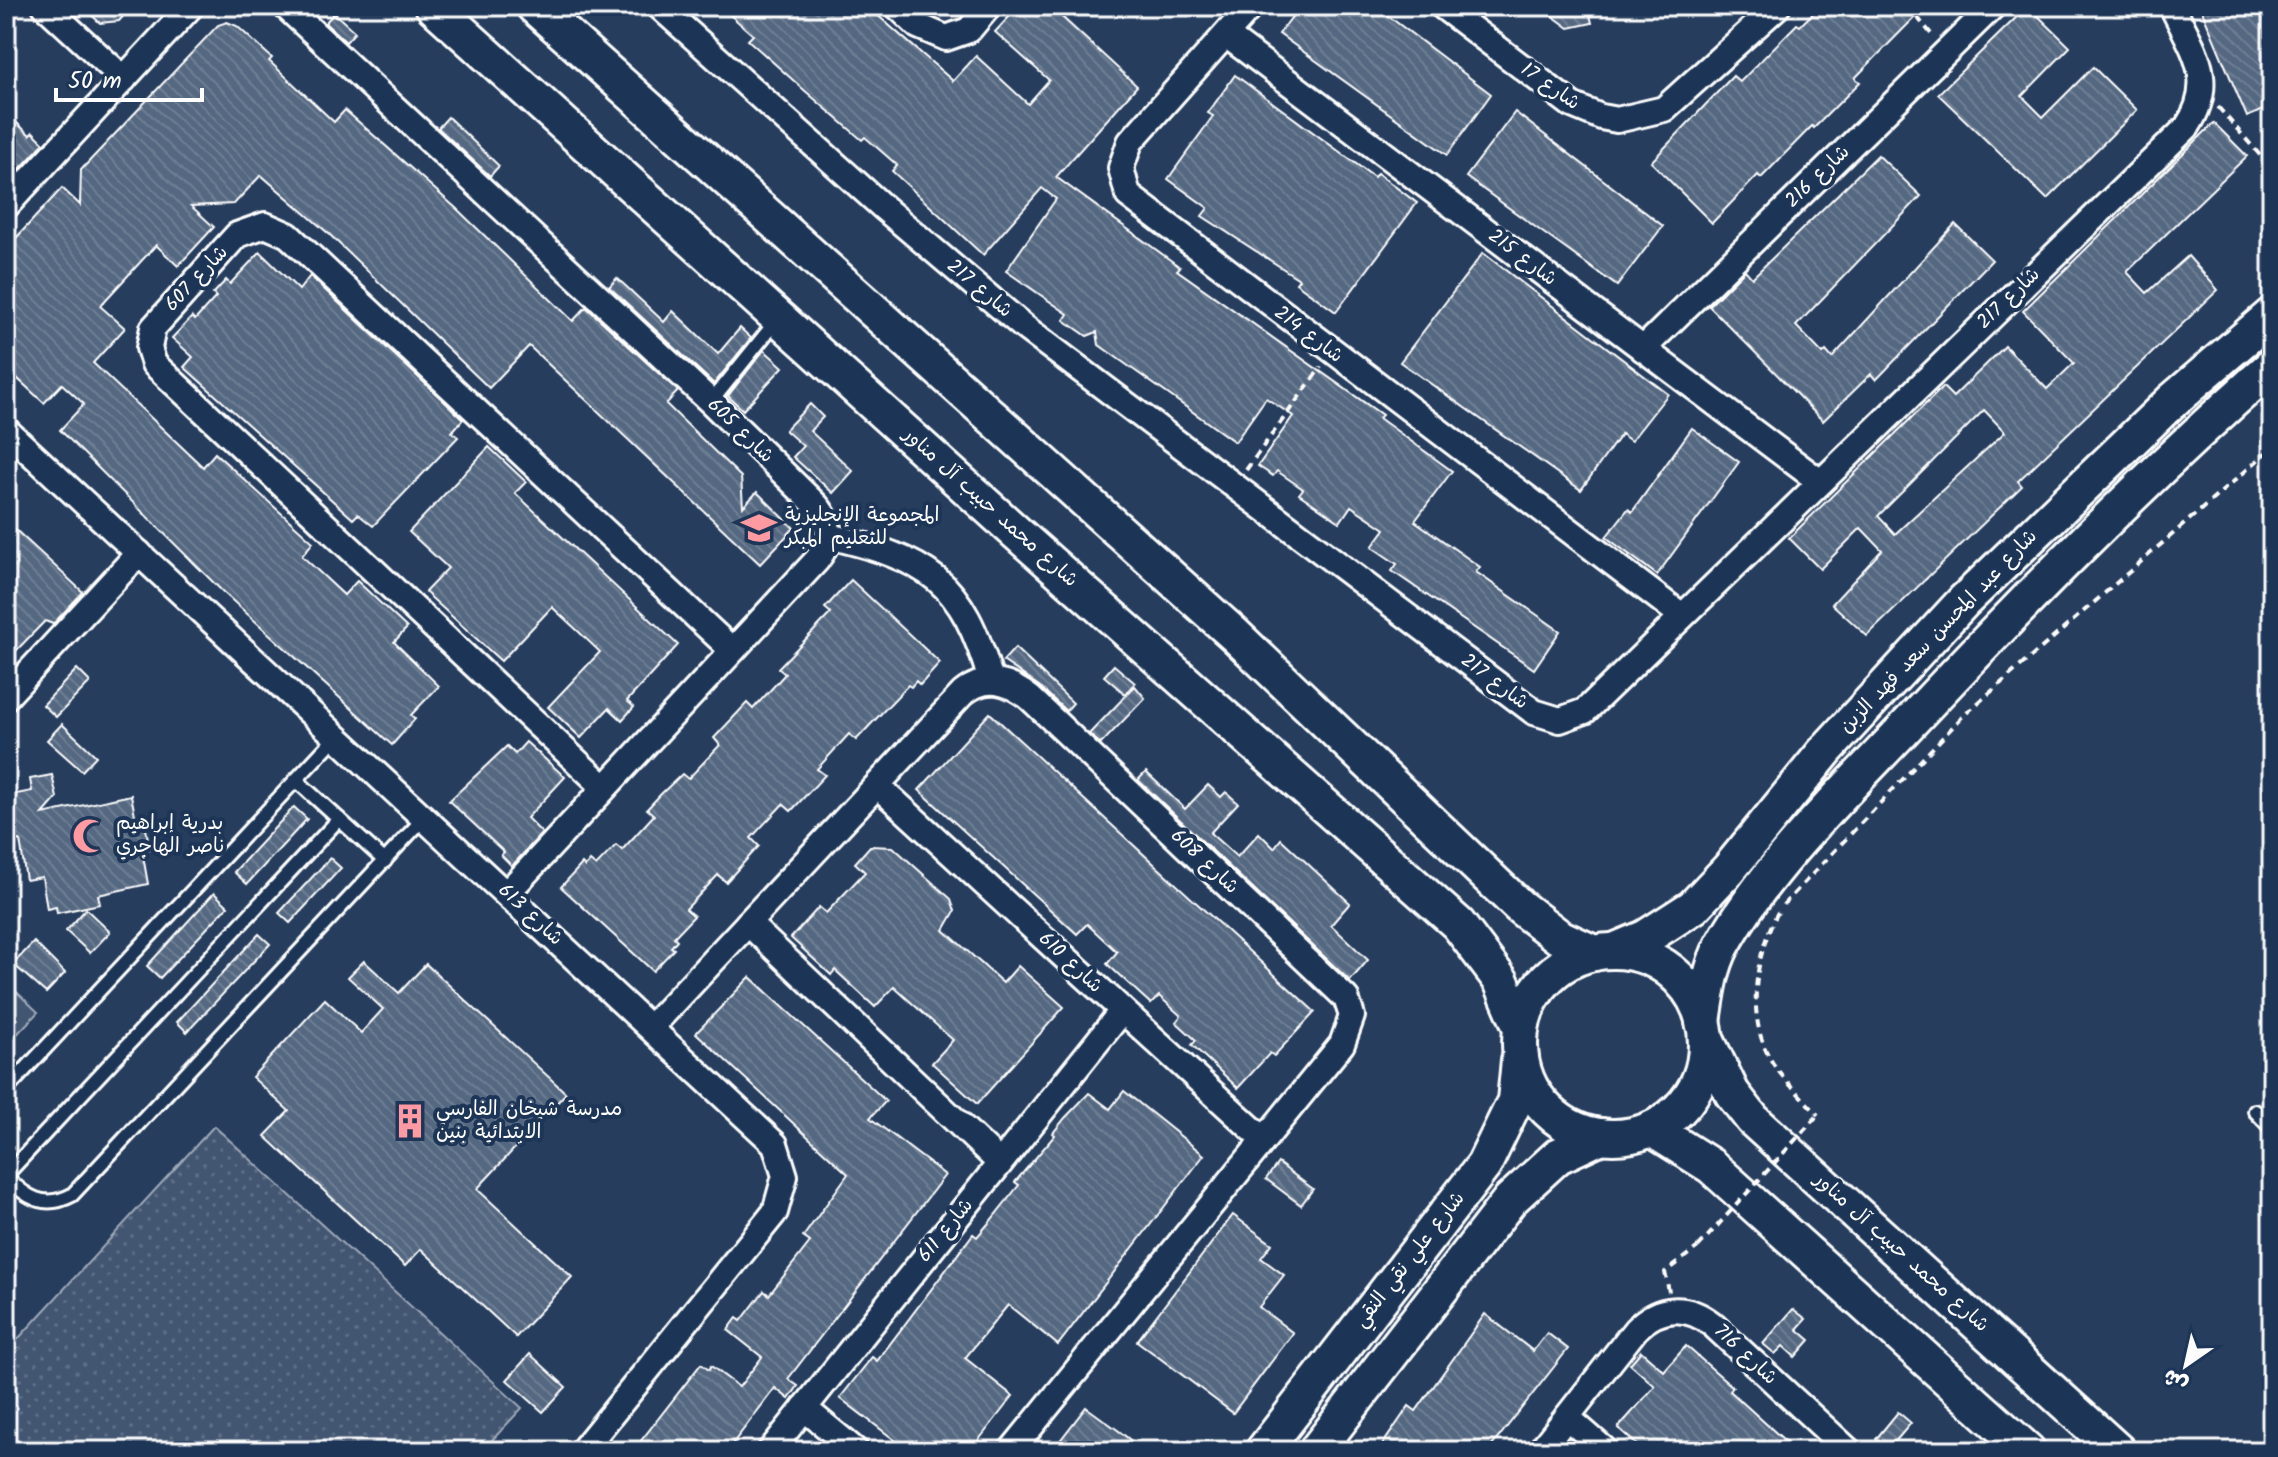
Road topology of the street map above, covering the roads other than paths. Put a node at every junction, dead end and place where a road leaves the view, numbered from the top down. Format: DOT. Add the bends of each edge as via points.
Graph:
graph roads {
  1 [pos="45,6"];
  2 [pos="191,6"];
  3 [pos="285,6"];
  4 [pos="433,6"];
  5 [pos="534,6"];
  6 [pos="659,6"];
  7 [pos="897,6"];
  8 [pos="989,6"];
  9 [pos="1251,6"];
  10 [pos="1442,6"];
  11 [pos="1778,6"];
  12 [pos="1993,6"];
  13 [pos="2172,6"];
  14 [pos="1226,35"];
  15 [pos="124,79"];
  16 [pos="6,206"];
  17 [pos="2272,315"];
  18 [pos="779,318"];
  19 [pos="1643,349"];
  20 [pos="2272,366"];
  21 [pos="711,402"];
  22 [pos="6,430"];
  23 [pos="1819,481"];
  24 [pos="829,536"];
  25 [pos="139,553"];
  26 [pos="1681,615"];
  27 [pos="731,649"];
  28 [pos="991,681"];
  29 [pos="6,697"];
  30 [pos="337,736"];
  31 [pos="296,780"];
  32 [pos="878,786"];
  33 [pos="604,787"];
  34 [pos="425,817"];
  35 [pos="339,819"];
  36 [pos="385,861"];
  37 [pos="507,893"];
  38 [pos="748,923"];
  39 [pos="1604,952"];
  40 [pos="1122,1011"];
  41 [pos="651,1027"];
  42 [pos="1705,1030"];
  43 [pos="1520,1040"];
  44 [pos="6,1090"];
  45 [pos="2255,1111"];
  46 [pos="1652,1129"];
  47 [pos="2272,1129"];
  48 [pos="1601,1136"];
  49 [pos="1263,1139"];
  50 [pos="1000,1163"];
  51 [pos="6,1176"];
  52 [pos="804,1408"];
  53 [pos="1567,1417"];
  54 [pos="582,1451"];
  55 [pos="770,1451"];
  56 [pos="856,1451"];
  57 [pos="1011,1451"];
  58 [pos="1263,1451"];
  59 [pos="1316,1451"];
  60 [pos="1540,1451"];
  61 [pos="1606,1451"];
  62 [pos="1849,1451"];
  63 [pos="2028,1451"];
  64 [pos="2118,1451"];
  1 -- 15 [label="street"];
  2 -- 15 [label="street"];
  3 -- 21 [label="street, شارع 605"];
  4 -- 18 [label="main road, شارع محمد حبيب آل مناور"];
  5 -- 39 [label="main road" via="1235,635 1520,907 1559,937"];
  6 -- 26 [label="street, شارع 217" via="977,289 1534,712 1569,719 1585,711"];
  7 -- 8 [label="street" via="918,26 946,38 969,30"];
  9 -- 14 [label="street, شارع 214"];
  10 -- 11 [label="street, شارع 17" via="1572,105 1617,120 1664,109"];
  12 -- 19 [label="street, شارع 216"];
  13 -- 23 [label="street, شارع 217" via="2199,64 2203,90 2187,127"];
  14 -- 19 [label="street, شارع 215"];
  14 -- 26 [label="street, شارع 214" via="1123,154 1123,182 1138,206"];
  15 -- 16 [label="street"];
  17 -- 39 [label="main road, شارع عبد المحسن سعد فهد الزبن" via="2172,401 1964,601 1826,750 1693,907 1645,938"];
  18 -- 21 [label="lane"];
  18 -- 43 [label="main road, شارع محمد حبيب آل مناور" via="1458,924 1501,981"];
  19 -- 23 [label="street, شارع 215"];
  20 -- 42 [label="main road, شارع عبد المحسن سعد فهد الزبن" via="2068,556 1772,875 1716,958"];
  21 -- 24 [label="street, شارع 605" via="816,505"];
  22 -- 25 [label="street, شارع 613"];
  23 -- 26 [label="street, شارع 217"];
  24 -- 27 [label="street" via="817,560"];
  24 -- 28 [label="street" via="902,556 940,581 974,628"];
  25 -- 29 [label="street"];
  25 -- 30 [label="street, شارع 613"];
  27 -- 33 [label="street"];
  27 -- 33 [label="street, شارع 607" via="288,235 265,225 237,235 153,328 149,348 154,364"];
  28 -- 32 [label="street" via="963,693"];
  28 -- 49 [label="street, شارع 608" via="1014,686 1030,698 1346,998 1352,1016 1348,1036"];
  30 -- 31 [label="lane"];
  30 -- 34 [label="street, شارع 613"];
  31 -- 35 [label="lane"];
  31 -- 44 [label="lane"];
  32 -- 38 [label="street"];
  32 -- 40 [label="street, شارع 610"];
  33 -- 37 [label="street"];
  34 -- 36 [label="lane"];
  34 -- 37 [label="street, شارع 613"];
  35 -- 36 [label="lane"];
  35 -- 51 [label="lane"];
  36 -- 51 [label="lane" via="72,1195 56,1204 39,1201"];
  37 -- 41 [label="street, شارع 613"];
  38 -- 41 [label="street"];
  38 -- 50 [label="street"];
  39 -- 42 [label="main road" via="1645,957 1664,967 1688,989"];
  39 -- 43 [label="main road" via="1566,963 1549,976 1531,999"];
  40 -- 49 [label="street, شارع 610"];
  40 -- 50 [label="street, شارع 611"];
  41 -- 54 [label="street, شارع 613" via="768,1135 784,1165 784,1189 767,1222"];
  42 -- 46 [label="main road" via="1704,1063 1694,1091 1676,1113"];
  42 -- 64 [label="main road, شارع محمد حبيب آل مناور" via="1732,1093 1753,1120"];
  43 -- 48 [label="main road" via="1526,1077 1541,1103 1564,1123"];
  43 -- 58 [label="main road, شارع علي نقي النقي" via="1515,1101 1484,1165"];
  45 -- 47 [label="lane"];
  46 -- 48 [label="main road" via="1624,1137"];
  46 -- 63 [label="main road" via="1711,1166"];
  48 -- 59 [label="main road, شارع علي نقي النقي" via="1558,1156 1510,1200"];
  49 -- 57 [label="street, شارع 608"];
  50 -- 52 [label="street, شارع 611"];
  52 -- 55 [label="street, شارع 611"];
  52 -- 56 [label="street"];
  53 -- 60 [label="street, شارع 716"];
  53 -- 61 [label="street"];
  53 -- 62 [label="street, شارع 716" via="1644,1322 1662,1311 1684,1310 1712,1324"];
}
